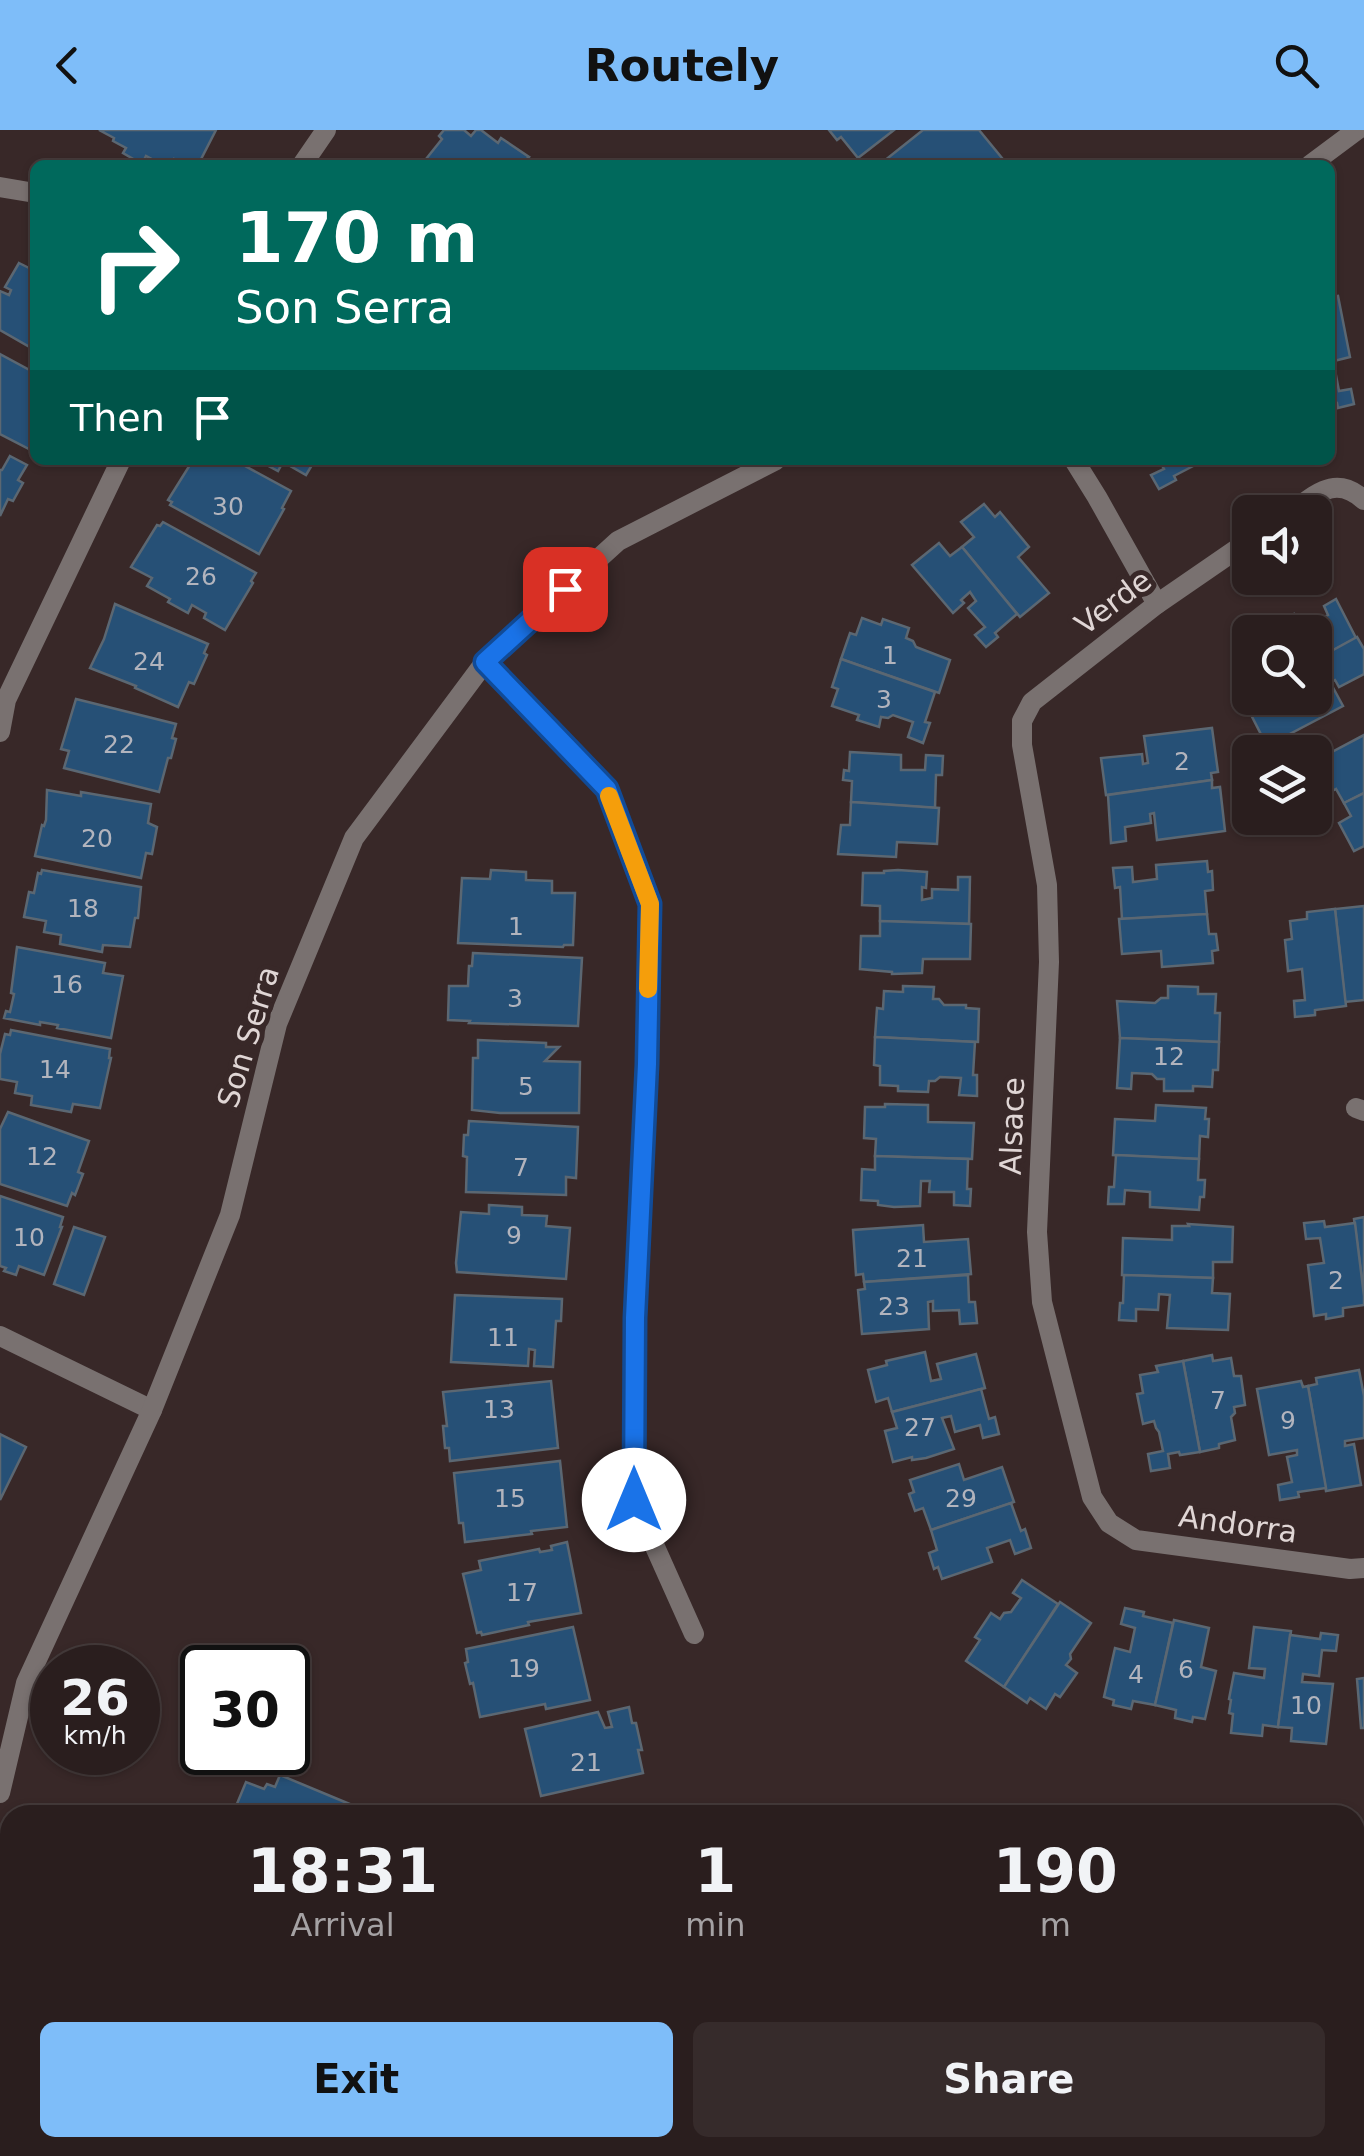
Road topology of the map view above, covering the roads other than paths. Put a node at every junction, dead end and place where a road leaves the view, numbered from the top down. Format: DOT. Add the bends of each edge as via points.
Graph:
graph roads {
  1 [pos="326,130"];
  2 [pos="1357,130"];
  3 [pos="305,160"];
  4 [pos="1317,160"];
  5 [pos="0,187"];
  6 [pos="30,192"];
  7 [pos="119,465"];
  8 [pos="766,465"];
  9 [pos="1077,465"];
  10 [pos="1316,495"];
  11 [pos="1364,500"];
  12 [pos="1232,552"];
  13 [pos="1157,604"];
  14 [pos="485,662"];
  15 [pos="1022,722"];
  16 [pos="0,732"];
  17 [pos="0,1336"];
  18 [pos="152,1410"];
  19 [pos="1109,1523"];
  20 [pos="1364,1568"];
  21 [pos="694,1634"];
  22 [pos="0,1793"];
  1 -- 3 [label="street"];
  2 -- 4 [label="street"];
  5 -- 6 [label="street"];
  7 -- 16 [label="street" via="6,700"];
  8 -- 14 [label="street, Son Serra" via="618,541"];
  9 -- 13 [label="street"];
  10 -- 11 [label="street" via="1326,488 1352,489"];
  12 -- 13 [label="street, Verde"];
  13 -- 15 [label="street, Verde" via="1032,702"];
  14 -- 18 [label="street, Son Serra" via="354,838 278,1024 230,1215"];
  14 -- 21 [label="street" via="607,789 650,904 634,1500"];
  15 -- 19 [label="street, Alsace" via="1047,885 1042,1302 1092,1496"];
  17 -- 18 [label="street"];
  18 -- 22 [label="street, Son Serra" via="26,1683"];
  19 -- 20 [label="street, Andorra" via="1136,1540"];
}
